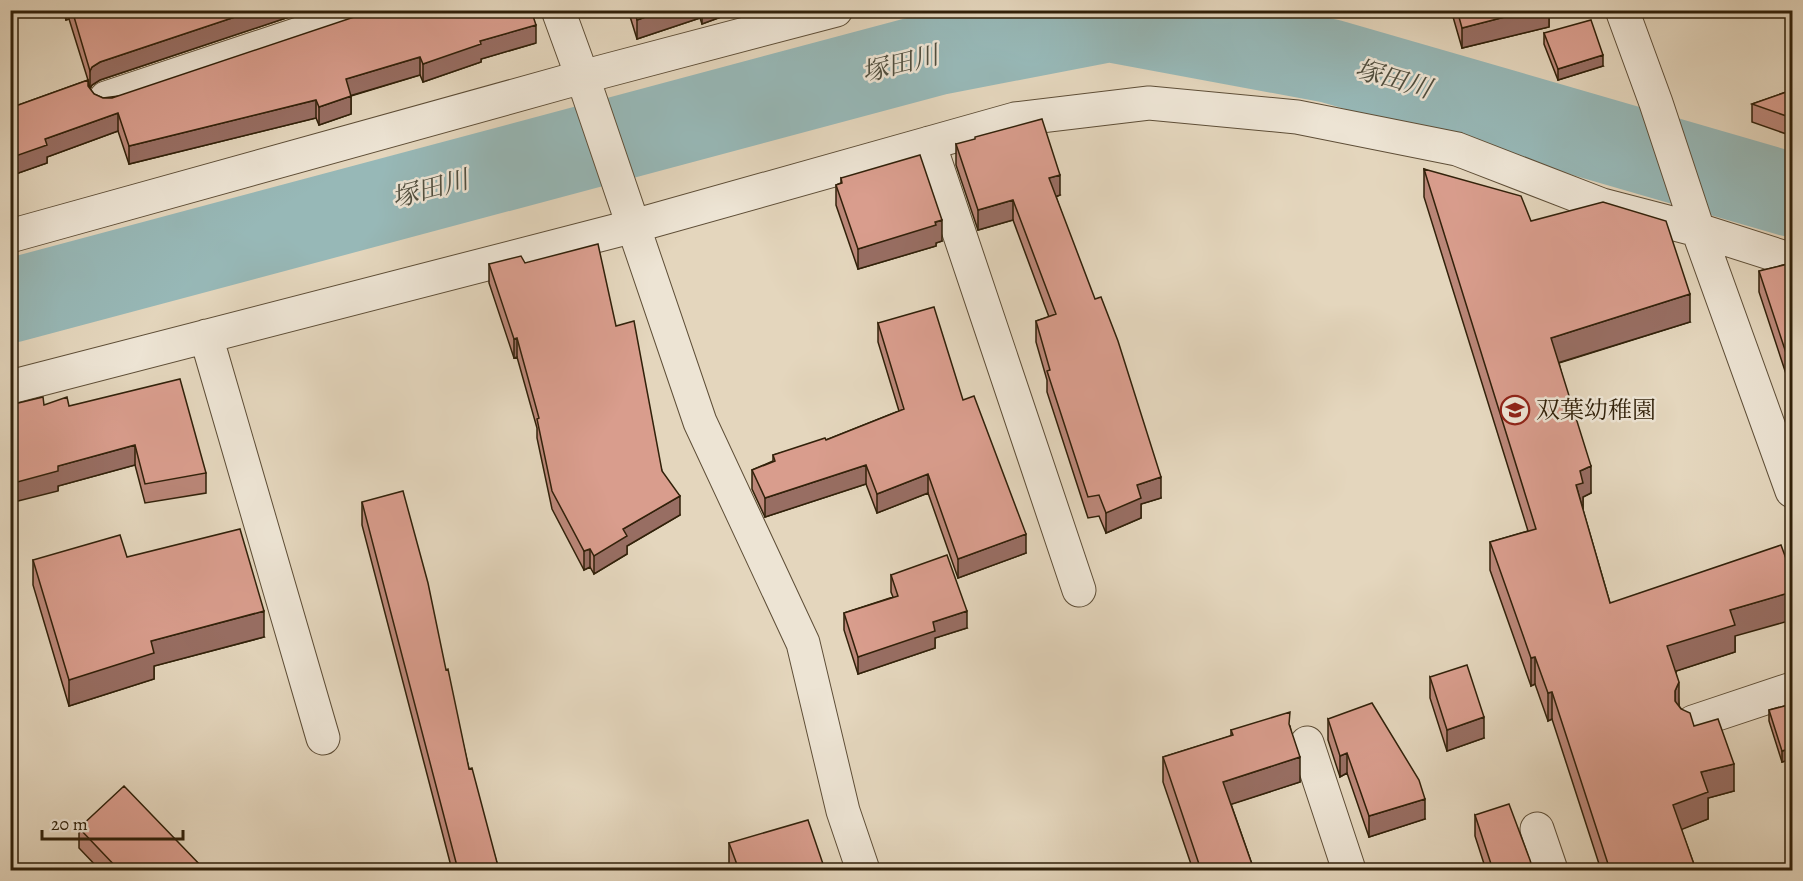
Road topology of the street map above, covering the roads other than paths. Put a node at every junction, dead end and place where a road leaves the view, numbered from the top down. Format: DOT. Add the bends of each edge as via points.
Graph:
graph roads {
  1 [pos="371,10"];
  2 [pos="558,10"];
  3 [pos="836,10"];
  4 [pos="1623,10"];
  5 [pos="584,82"];
  6 [pos="106,99"];
  7 [pos="929,143"];
  8 [pos="1693,215"];
  9 [pos="631,216"];
  10 [pos="10,236"];
  11 [pos="1792,260"];
  12 [pos="206,336"];
  13 [pos="10,387"];
  14 [pos="1792,491"];
  15 [pos="1079,590"];
  16 [pos="1792,688"];
  17 [pos="1693,722"];
  18 [pos="322,738"];
  19 [pos="1307,743"];
  20 [pos="1537,829"];
  21 [pos="863,870"];
  22 [pos="1348,870"];
  23 [pos="1551,870"];
  1 -- 6 [label="street"];
  2 -- 5 [label="street"];
  3 -- 5 [label="street"];
  4 -- 8 [label="street"];
  5 -- 9 [label="street"];
  5 -- 10 [label="street"];
  7 -- 8 [label="street" via="1015,119 1149,103 1297,117 1457,149 1602,205"];
  7 -- 9 [label="street"];
  7 -- 15 [label="street"];
  8 -- 11 [label="street"];
  8 -- 14 [label="street"];
  9 -- 12 [label="street"];
  9 -- 21 [label="street" via="700,422 803,643 843,811"];
  12 -- 13 [label="street"];
  12 -- 18 [label="street"];
  16 -- 17 [label="street"];
  19 -- 22 [label="street"];
  20 -- 23 [label="street"];
}
